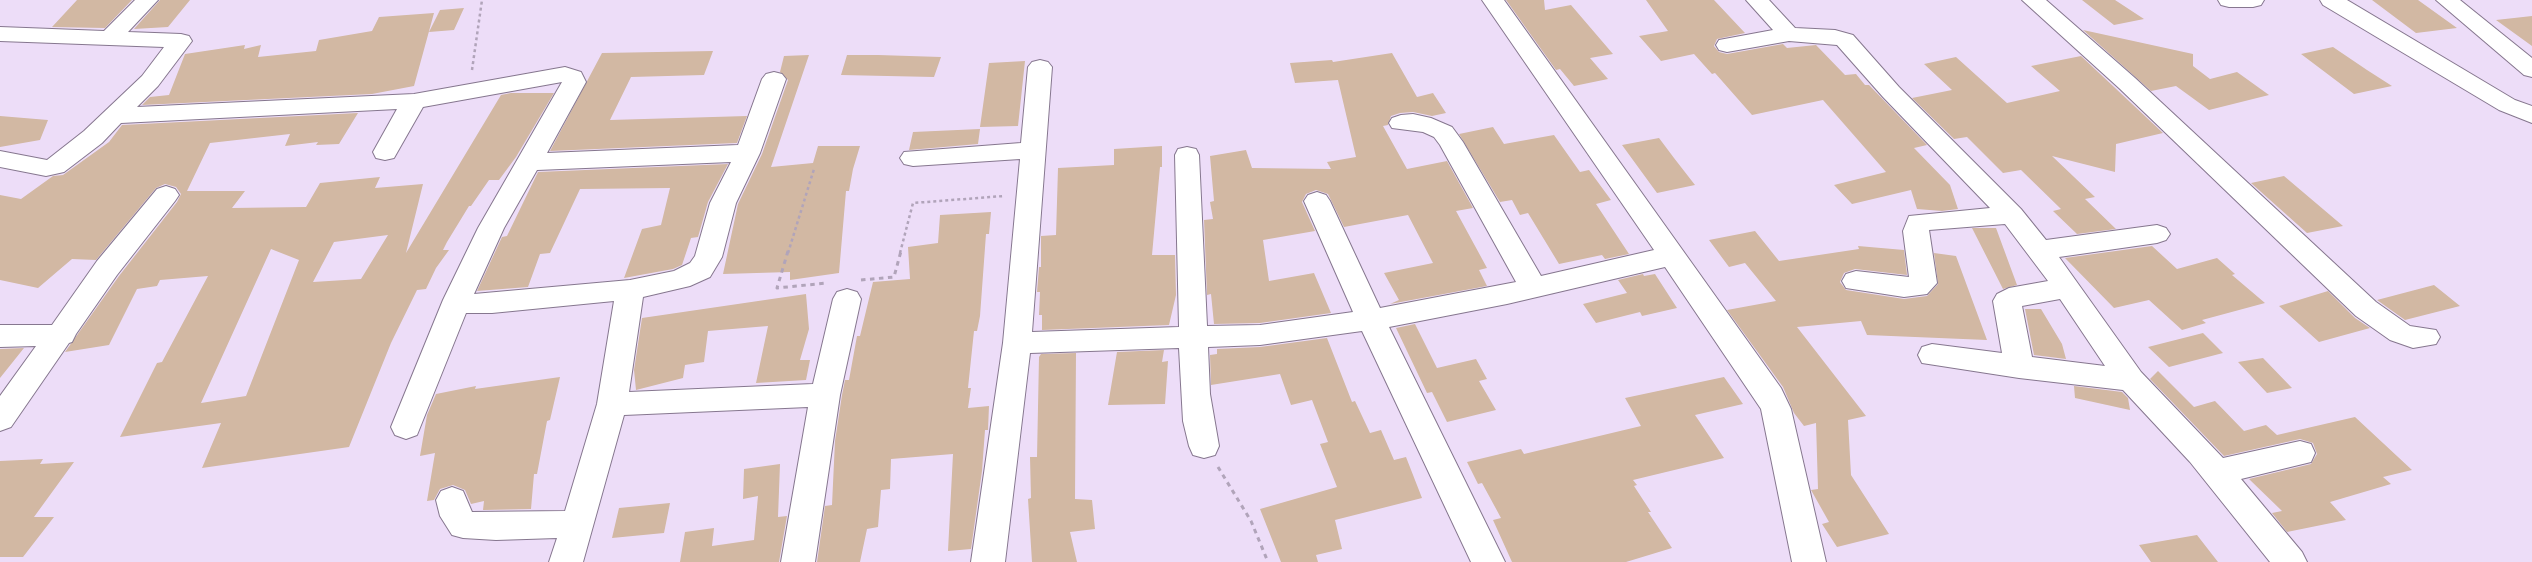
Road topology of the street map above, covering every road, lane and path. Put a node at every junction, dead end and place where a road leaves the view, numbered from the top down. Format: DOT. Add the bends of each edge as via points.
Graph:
graph roads {
  1 [pos="147,0"];
  2 [pos="482,0"];
  3 [pos="1493,0"];
  4 [pos="1757,0"];
  5 [pos="2033,0"];
  6 [pos="2230,0"];
  7 [pos="2254,0"];
  8 [pos="2331,0"];
  9 [pos="2446,0"];
  10 [pos="0,34"];
  11 [pos="1789,34"];
  12 [pos="111,38"];
  13 [pos="1726,46"];
  14 [pos="1040,67"];
  15 [pos="2532,70"];
  16 [pos="774,79"];
  17 [pos="467,93"];
  18 [pos="414,101"];
  19 [pos="2532,115"];
  20 [pos="114,116"];
  21 [pos="1401,123"];
  22 [pos="1033,150"];
  23 [pos="385,152"];
  24 [pos="748,153"];
  25 [pos="1187,155"];
  26 [pos="913,158"];
  27 [pos="0,159"];
  28 [pos="530,162"];
  29 [pos="814,170"];
  30 [pos="166,194"];
  31 [pos="1030,194"];
  32 [pos="1317,201"];
  33 [pos="2012,215"];
  34 [pos="2157,234"];
  35 [pos="2040,250"];
  36 [pos="1670,256"];
  37 [pos="1856,281"];
  38 [pos="846,287"];
  39 [pos="1533,287"];
  40 [pos="2066,288"];
  41 [pos="630,290"];
  42 [pos="457,300"];
  43 [pos="1371,320"];
  44 [pos="62,335"];
  45 [pos="0,336"];
  46 [pos="1192,337"];
  47 [pos="2426,337"];
  48 [pos="1017,344"];
  49 [pos="1932,355"];
  50 [pos="2019,367"];
  51 [pos="2131,380"];
  52 [pos="825,395"];
  53 [pos="612,404"];
  54 [pos="0,420"];
  55 [pos="406,427"];
  56 [pos="1204,446"];
  57 [pos="2300,453"];
  58 [pos="2216,472"];
  59 [pos="452,500"];
  60 [pos="577,524"];
  61 [pos="566,562"];
  62 [pos="798,562"];
  63 [pos="988,562"];
  64 [pos="1268,562"];
  65 [pos="1488,562"];
  66 [pos="1809,562"];
  67 [pos="2290,562"];
  1 -- 12 [label="street"];
  2 -- 17 [label="path"];
  3 -- 36 [label="street"];
  4 -- 11 [label="street"];
  5 -- 47 [label="street" via="2127,83 2366,309 2400,333 2413,338"];
  6 -- 7 [label="street"];
  8 -- 19 [label="street" via="2507,105"];
  9 -- 15 [label="street"];
  10 -- 12 [label="street"];
  11 -- 13 [label="street"];
  11 -- 33 [label="street" via="1835,37 1851,44 1891,92"];
  12 -- 20 [label="street" via="181,40 150,81"];
  14 -- 22 [label="street"];
  16 -- 24 [label="street"];
  17 -- 18 [label="street"];
  17 -- 28 [label="street" via="565,74 573,77 574,82 564,102"];
  18 -- 20 [label="street"];
  18 -- 23 [label="street"];
  20 -- 27 [label="street" via="55,166 46,168"];
  21 -- 39 [label="street" via="1431,126 1451,142"];
  22 -- 26 [label="street"];
  22 -- 31 [label="street"];
  24 -- 28 [label="street"];
  24 -- 41 [label="street" via="724,203 708,257 700,270 691,276"];
  25 -- 46 [label="street"];
  28 -- 42 [label="street" via="491,228"];
  29 -- 38 [label="path" via="777,288"];
  30 -- 44 [label="street" via="107,268"];
  31 -- 38 [label="path" via="913,203 894,277"];
  31 -- 48 [label="street"];
  32 -- 43 [label="street"];
  33 -- 35 [label="street"];
  33 -- 37 [label="street" via="1918,222 1916,231 1923,283 1904,287"];
  34 -- 35 [label="street"];
  35 -- 40 [label="street"];
  36 -- 39 [label="street"];
  36 -- 66 [label="street" via="1776,409"];
  38 -- 52 [label="street"];
  39 -- 43 [label="street"];
  40 -- 50 [label="street" via="2007,301"];
  40 -- 51 [label="street"];
  41 -- 42 [label="street" via="492,303 471,304"];
  41 -- 53 [label="street"];
  42 -- 55 [label="street"];
  43 -- 46 [label="street" via="1260,335"];
  43 -- 65 [label="street"];
  44 -- 45 [label="street"];
  44 -- 54 [label="street"];
  46 -- 48 [label="street"];
  46 -- 56 [label="street" via="1194,394"];
  48 -- 63 [label="street"];
  49 -- 50 [label="street"];
  50 -- 51 [label="street"];
  51 -- 58 [label="street"];
  52 -- 53 [label="street"];
  52 -- 62 [label="street"];
  53 -- 60 [label="street"];
  56 -- 64 [label="path" via="1251,522"];
  57 -- 58 [label="street"];
  58 -- 67 [label="street"];
  59 -- 60 [label="street" via="456,516 463,525"];
  60 -- 61 [label="street"];
}
